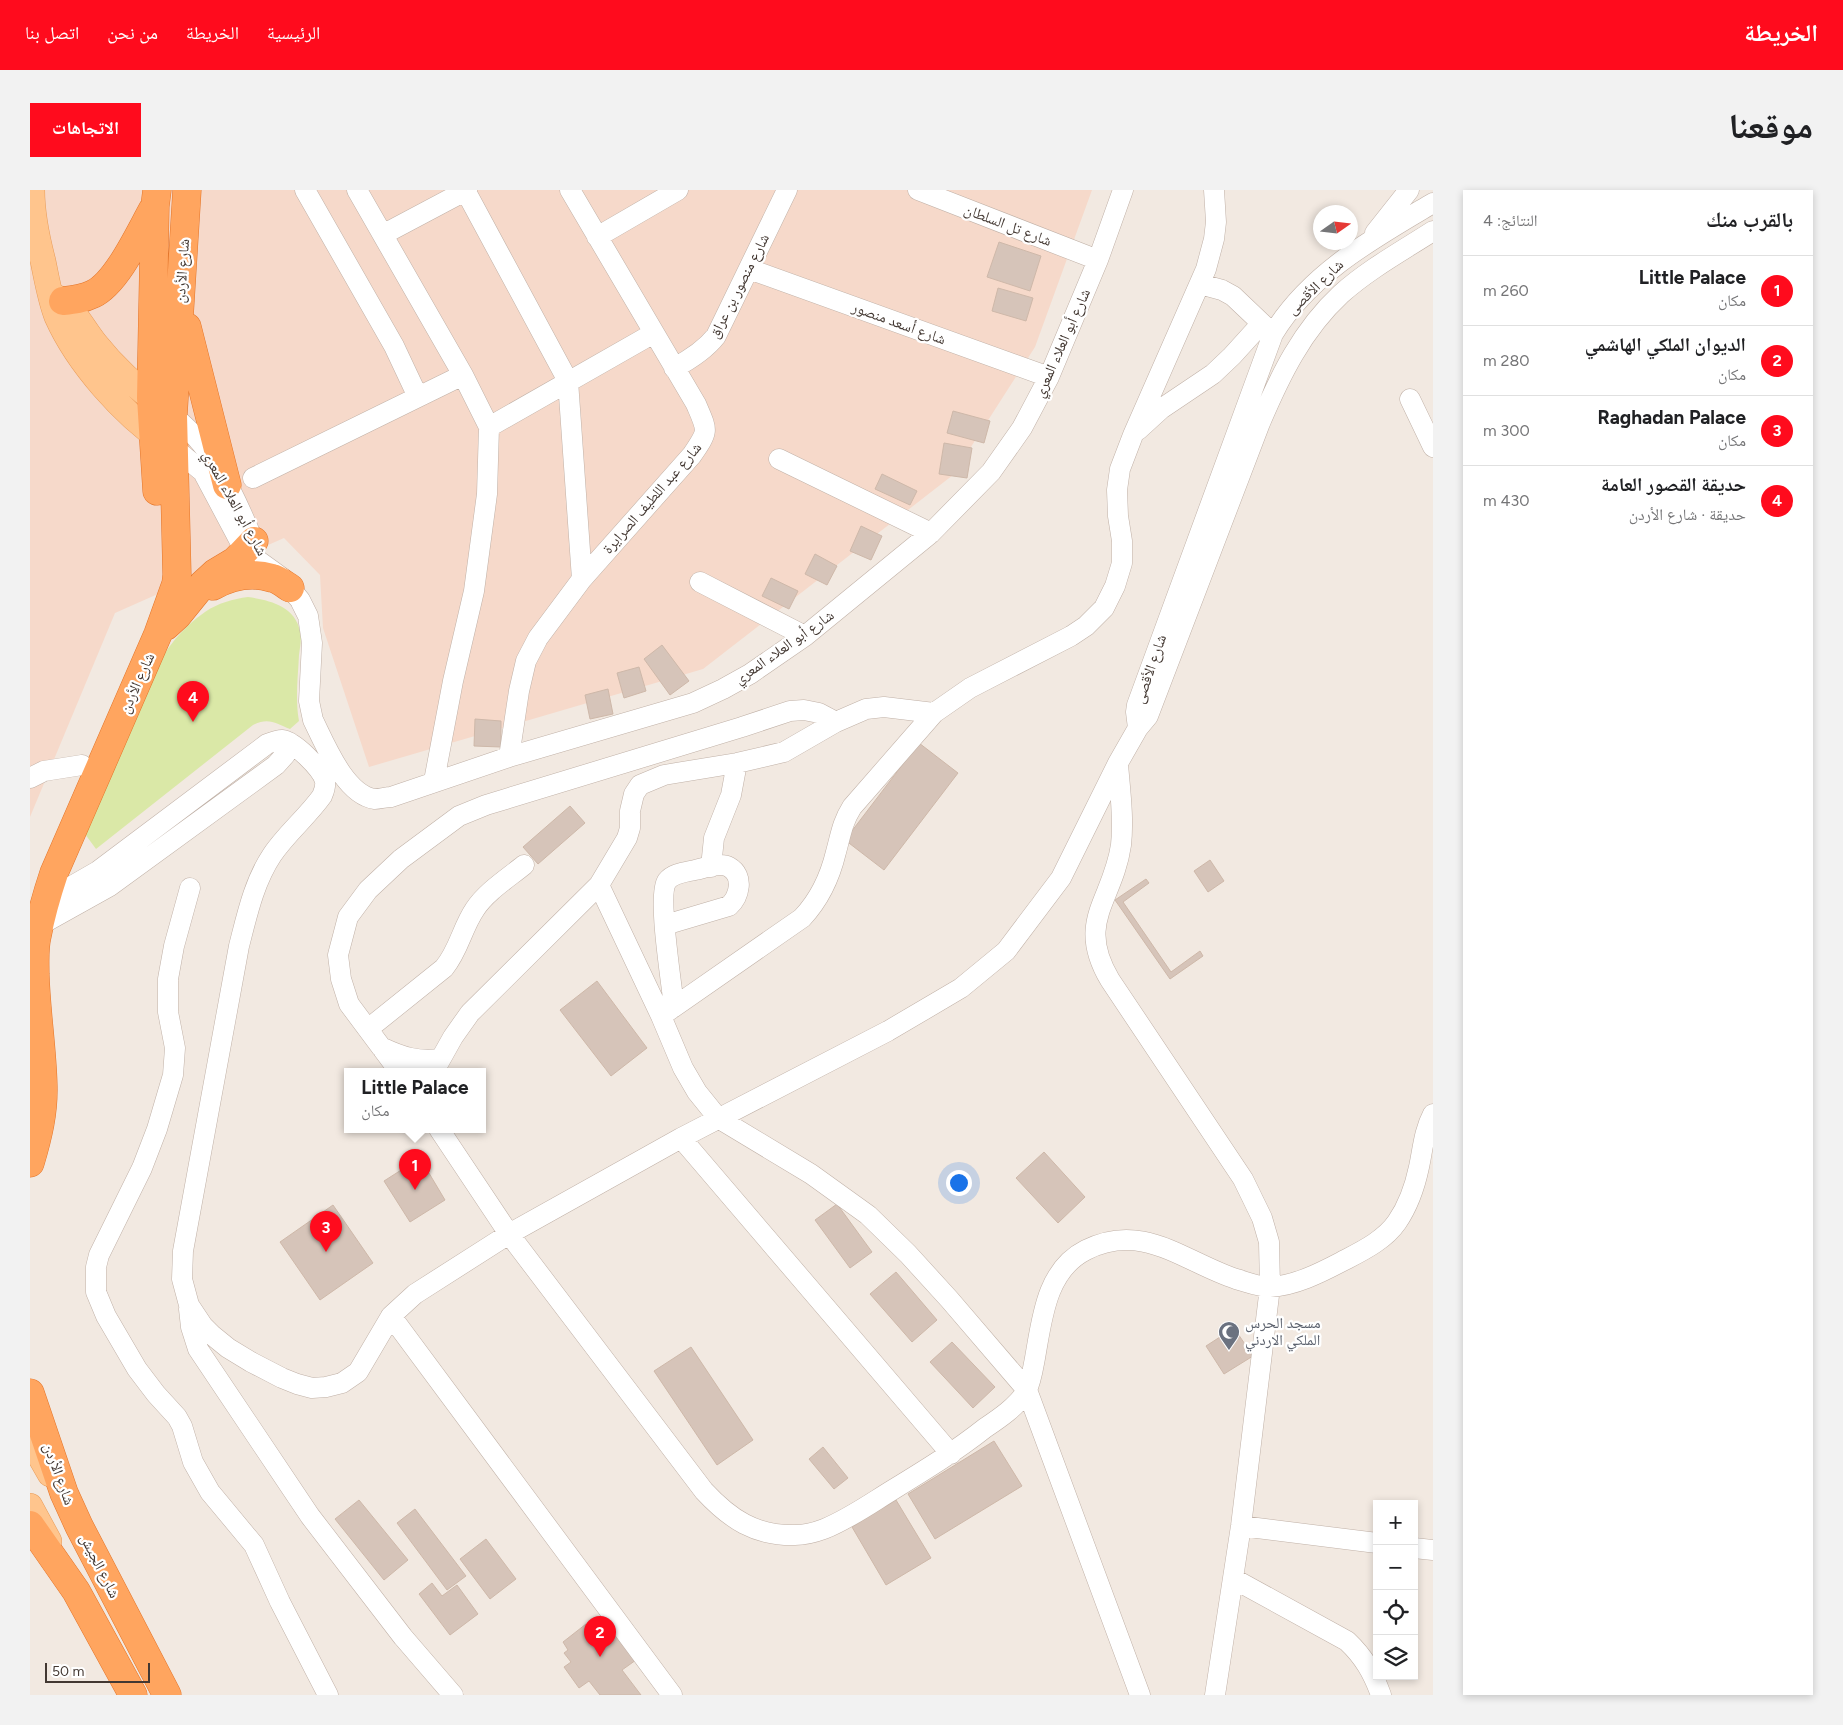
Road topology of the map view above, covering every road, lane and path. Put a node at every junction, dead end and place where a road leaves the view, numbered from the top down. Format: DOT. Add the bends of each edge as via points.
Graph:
graph roads {
  1 [pos="32,190"];
  2 [pos="187,190"];
  3 [pos="306,190"];
  4 [pos="357,190"];
  5 [pos="466,190"];
  6 [pos="570,190"];
  7 [pos="678,190"];
  8 [pos="787,190"];
  9 [pos="918,190"];
  10 [pos="1123,190"];
  11 [pos="1214,190"];
  12 [pos="1409,190"];
  13 [pos="952,196"];
  14 [pos="156,198"];
  15 [pos="1433,203"];
  16 [pos="1433,231"];
  17 [pos="384,234"];
  18 [pos="598,238"];
  19 [pos="1368,242"];
  20 [pos="1098,260"];
  21 [pos="749,269"];
  22 [pos="1200,284"];
  23 [pos="56,296"];
  24 [pos="180,300"];
  25 [pos="1267,329"];
  26 [pos="654,333"];
  27 [pos="1294,352"];
  28 [pos="674,368"];
  29 [pos="463,375"];
  30 [pos="1050,377"];
  31 [pos="568,381"];
  32 [pos="418,397"];
  33 [pos="151,398"];
  34 [pos="1410,400"];
  35 [pos="173,415"];
  36 [pos="489,426"];
  37 [pos="1133,435"];
  38 [pos="163,441"];
  39 [pos="1433,447"];
  40 [pos="779,459"];
  41 [pos="240,482"];
  42 [pos="931,532"];
  43 [pos="250,546"];
  44 [pos="282,579"];
  45 [pos="582,579"];
  46 [pos="700,582"];
  47 [pos="192,597"];
  48 [pos="158,634"];
  49 [pos="805,636"];
  50 [pos="934,713"];
  51 [pos="836,722"];
  52 [pos="1138,728"];
  53 [pos="509,757"];
  54 [pos="737,763"];
  55 [pos="1118,763"];
  56 [pos="82,765"];
  57 [pos="30,778"];
  58 [pos="434,781"];
  59 [pos="524,865"];
  60 [pos="710,867"];
  61 [pos="598,885"];
  62 [pos="190,888"];
  63 [pos="38,905"];
  64 [pos="665,925"];
  65 [pos="667,1011"];
  66 [pos="368,1029"];
  67 [pos="381,1047"];
  68 [pos="437,1065"];
  69 [pos="397,1068"];
  70 [pos="1433,1114"];
  71 [pos="718,1118"];
  72 [pos="443,1133"];
  73 [pos="681,1138"];
  74 [pos="30,1163"];
  75 [pos="509,1234"];
  76 [pos="1270,1287"];
  77 [pos="189,1305"];
  78 [pos="390,1316"];
  79 [pos="1027,1390"];
  80 [pos="30,1393"];
  81 [pos="30,1440"];
  82 [pos="951,1454"];
  83 [pos="30,1506"];
  84 [pos="30,1525"];
  85 [pos="79,1526"];
  86 [pos="1241,1526"];
  87 [pos="1373,1542"];
  88 [pos="1418,1548"];
  89 [pos="1433,1550"];
  90 [pos="1234,1579"];
  91 [pos="76,1591"];
  92 [pos="132,1695"];
  93 [pos="167,1695"];
  94 [pos="328,1695"];
  95 [pos="453,1695"];
  96 [pos="672,1695"];
  97 [pos="1140,1695"];
  98 [pos="1215,1695"];
  99 [pos="1381,1695"];
  1 -- 23 [label="main road" via="35,226"];
  2 -- 24 [label="highway, شارع الأردن"];
  3 -- 32 [label="street" via="394,346"];
  4 -- 17 [label="street"];
  5 -- 17 [label="street"];
  5 -- 31 [label="street"];
  6 -- 18 [label="street, شارع عبد اللطيف الصرايرة"];
  7 -- 18 [label="street"];
  8 -- 21 [label="street, شارع منصور بن عراق"];
  9 -- 13 [label="street, شارع تل السلطان"];
  10 -- 20 [label="street, شارع أبو العلاء المعري"];
  11 -- 22 [label="street" via="1214,239"];
  12 -- 19 [label="street"];
  13 -- 20 [label="street, شارع تل السلطان"];
  14 -- 23 [label="highway" via="106,284 88,296"];
  14 -- 33 [label="highway, شارع الأردن"];
  15 -- 19 [label="street, شارع الأقصى"];
  16 -- 27 [label="street, شارع الأقصى" via="1341,294 1312,325"];
  17 -- 29 [label="street"];
  18 -- 26 [label="street, شارع عبد اللطيف الصرايرة"];
  19 -- 25 [label="street, شارع الأقصى" via="1336,265 1283,318"];
  20 -- 30 [label="street, شارع أبو العلاء المعري"];
  21 -- 28 [label="street, شارع منصور بن عراق" via="707,348"];
  21 -- 30 [label="street, شارع أسعد منصور"];
  22 -- 25 [label="street" via="1233,296"];
  22 -- 37 [label="street"];
  23 -- 33 [label="main road, شارع أبو العلاء المعري" via="107,356"];
  23 -- 38 [label="main road" via="58,318 89,368 119,405"];
  24 -- 35 [label="highway, شارع الأردن"];
  24 -- 41 [label="highway"];
  25 -- 27 [label="street"];
  25 -- 37 [label="street"];
  25 -- 52 [label="street, شارع الأقصى" via="1137,705"];
  26 -- 28 [label="street, شارع عبد اللطيف الصرايرة"];
  26 -- 31 [label="street"];
  27 -- 52 [label="street, شارع الأقصى" via="1260,424 1151,709"];
  28 -- 45 [label="street, شارع عبد اللطيف الصرايرة" via="696,404 705,436 692,455"];
  29 -- 32 [label="street"];
  29 -- 36 [label="street"];
  30 -- 42 [label="street, شارع أبو العلاء المعري" via="1000,462"];
  31 -- 36 [label="street"];
  31 -- 45 [label="street"];
  32 -- 41 [label="street"];
  33 -- 35 [label="main road, شارع أبو العلاء المعري"];
  33 -- 38 [label="highway, شارع الأردن"];
  34 -- 39 [label="street"];
  35 -- 38 [label="highway, شارع الأردن"];
  35 -- 41 [label="street, شارع أبو العلاء المعري"];
  36 -- 58 [label="street" via="487,494 474,591"];
  37 -- 50 [label="street" via="1120,469 1117,490 1122,563 1104,608 1071,636 970,688"];
  38 -- 43 [label="street, شارع أبو العلاء المعري" via="203,472"];
  38 -- 48 [label="highway, شارع الأردن" via="177,575"];
  38 -- 56 [label="highway, شارع الأردن" via="161,586 148,623"];
  40 -- 42 [label="street"];
  41 -- 43 [label="street, شارع أبو العلاء المعري"];
  42 -- 49 [label="street, شارع أبو العلاء المعري"];
  43 -- 44 [label="street, شارع أبو العلاء المعري"];
  43 -- 47 [label="highway"];
  44 -- 47 [label="highway" via="248,574 221,581"];
  44 -- 58 [label="street, شارع أبو العلاء المعري" via="300,600 308,616 312,643 310,711 340,772 364,795 375,799 391,797"];
  45 -- 53 [label="street, شارع عبد اللطيف الصرايرة" via="538,638 526,662"];
  46 -- 49 [label="street"];
  47 -- 48 [label="highway"];
  48 -- 63 [label="highway, شارع الأردن"];
  49 -- 53 [label="street, شارع أبو العلاء المعري" via="750,674 693,703"];
  50 -- 51 [label="street" via="884,706 866,709"];
  50 -- 65 [label="street" via="852,807 841,826 832,865 812,908"];
  51 -- 54 [label="street" via="784,752"];
  51 -- 66 [label="street" via="819,713 790,711 459,816 401,859 368,890 348,918 338,955 341,979 349,1004"];
  52 -- 55 [label="street"];
  53 -- 58 [label="street, شارع أبو العلاء المعري"];
  54 -- 60 [label="street" via="731,795 714,838"];
  54 -- 61 [label="street" via="664,775 640,785 632,802 627,838"];
  55 -- 71 [label="street" via="1061,878 1006,951 962,988 888,1031"];
  55 -- 76 [label="street" via="1121,844 1096,920 1097,952 1110,980 1253,1199 1269,1242"];
  56 -- 57 [label="street" via="44,771"];
  56 -- 63 [label="highway, شارع الأردن"];
  59 -- 66 [label="street" via="475,909 444,968"];
  60 -- 64 [label="street" via="674,875 668,880 664,887"];
  60 -- 64 [label="street" via="721,865 736,874 739,891 736,900 729,906"];
  61 -- 65 [label="street"];
  61 -- 68 [label="street" via="475,1007"];
  62 -- 94 [label="street" via="168,979 168,1012 175,1048 174,1076 142,1168 100,1255 96,1267 96,1292 106,1316 137,1368 177,1417 198,1474 254,1544"];
  63 -- 74 [label="highway, شارع الأردن" via="36,998 43,1108"];
  63 -- 77 [label="street" via="94,884 98,871 274,741 289,742 321,772 325,788 317,803 273,854 263,872 248,910 239,946 183,1251 182,1279"];
  64 -- 65 [label="street"];
  65 -- 71 [label="street" via="683,1068 696,1092"];
  66 -- 67 [label="street"];
  67 -- 68 [label="street" via="410,1059"];
  67 -- 69 [label="street"];
  70 -- 76 [label="street" via="1408,1204 1384,1237 1338,1264 1295,1282"];
  71 -- 73 [label="street"];
  71 -- 79 [label="street" via="811,1174 868,1215 950,1299"];
  72 -- 75 [label="street"];
  73 -- 75 [label="street"];
  73 -- 82 [label="street"];
  75 -- 78 [label="street" via="416,1294"];
  75 -- 82 [label="street" via="704,1491 722,1511 744,1525 770,1533 796,1535 822,1530"];
  76 -- 79 [label="street" via="1226,1275 1164,1247 1137,1239 1110,1240 1084,1250 1063,1268 1049,1291"];
  76 -- 86 [label="street"];
  77 -- 78 [label="street" via="203,1326 228,1348 282,1378 312,1388 342,1383 358,1372"];
  77 -- 95 [label="street" via="193,1338 209,1366 310,1516 402,1637"];
  78 -- 96 [label="street"];
  79 -- 82 [label="street" via="1007,1412"];
  79 -- 97 [label="street"];
  80 -- 85 [label="highway, شارع الأردن" via="64,1493"];
  81 -- 85 [label="main road, شارع الجيش"];
  83 -- 91 [label="main road"];
  84 -- 91 [label="highway"];
  85 -- 93 [label="highway, شارع الجيش"];
  86 -- 87 [label="street"];
  86 -- 90 [label="street"];
  88 -- 89 [label="street"];
  90 -- 98 [label="street"];
  90 -- 99 [label="street" via="1347,1641 1359,1652"];
  91 -- 92 [label="highway"];
}
